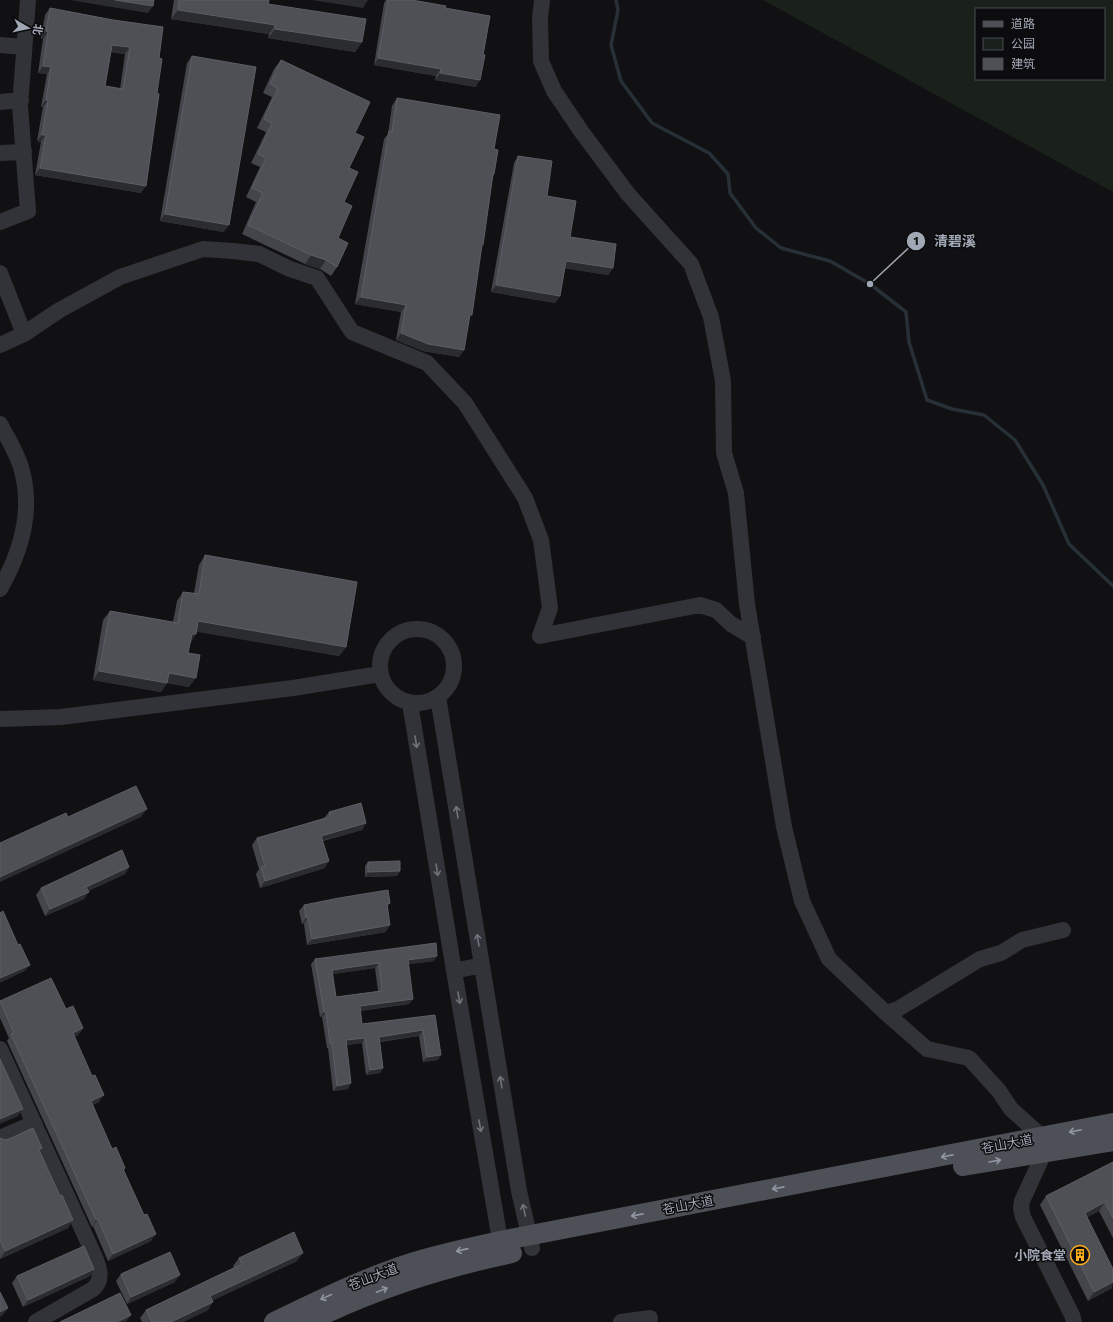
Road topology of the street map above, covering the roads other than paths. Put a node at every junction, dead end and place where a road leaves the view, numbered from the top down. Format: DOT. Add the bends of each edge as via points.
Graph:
graph roads {
  1 [pos="28,0"];
  2 [pos="542,0"];
  3 [pos="0,45"];
  4 [pos="24,47"];
  5 [pos="21,100"];
  6 [pos="0,102"];
  7 [pos="24,152"];
  8 [pos="0,153"];
  9 [pos="0,222"];
  10 [pos="0,273"];
  11 [pos="24,334"];
  12 [pos="0,345"];
  13 [pos="0,424"];
  14 [pos="0,589"];
  15 [pos="753,637"];
  16 [pos="380,674"];
  17 [pos="438,698"];
  18 [pos="410,703"];
  19 [pos="0,719"];
  20 [pos="1063,930"];
  21 [pos="482,965"];
  22 [pos="454,971"];
  23 [pos="886,1014"];
  24 [pos="0,1049"];
  25 [pos="34,1123"];
  26 [pos="1113,1123"];
  27 [pos="0,1138"];
  28 [pos="1113,1141"];
  29 [pos="1043,1145"];
  30 [pos="531,1242"];
  31 [pos="502,1248"];
  32 [pos="650,1318"];
  33 [pos="36,1322"];
  34 [pos="274,1322"];
  35 [pos="308,1322"];
  36 [pos="621,1322"];
  37 [pos="1074,1322"];
  1 -- 4 [label="street"];
  2 -- 15 [label="street" via="541,61 554,91 628,194 691,264 711,317 723,381 724,453 736,493 747,604"];
  3 -- 4 [label="street"];
  4 -- 5 [label="street"];
  5 -- 6 [label="street"];
  5 -- 7 [label="street"];
  7 -- 8 [label="street"];
  7 -- 9 [label="street" via="28,211"];
  10 -- 11 [label="street"];
  11 -- 12 [label="street"];
  11 -- 15 [label="street" via="58,311 120,277 203,249 259,254 290,269 317,278 352,332 427,363 466,403 525,498 541,540 550,608 540,636 700,605 716,610 731,624"];
  13 -- 14 [label="street" via="22,470 27,509 20,544"];
  15 -- 23 [label="street" via="784,827 802,900 830,959"];
  16 -- 17 [label="street" via="380,658 386,644 398,633 413,628 428,630 441,637 450,648 454,661 453,675 448,688"];
  16 -- 18 [label="street" via="385,688 396,698"];
  16 -- 19 [label="street" via="293,688 61,717"];
  17 -- 18 [label="street" via="424,703"];
  21 -- 17 [label="street, one-way"];
  18 -- 22 [label="street, one-way"];
  20 -- 23 [label="street" via="1022,940 1001,953 980,959"];
  21 -- 22 [label="street"];
  30 -- 21 [label="street, one-way" via="519,1191"];
  22 -- 31 [label="street, one-way"];
  23 -- 29 [label="street" via="927,1049 969,1058"];
  24 -- 25 [label="street"];
  25 -- 27 [label="street"];
  25 -- 33 [label="street" via="94,1255 100,1274 97,1286 93,1289"];
  26 -- 29 [label="main road, 苍山大道, one-way"];
  28 -- 29 [label="main road, 苍山大道"];
  29 -- 30 [label="main road, 苍山大道"];
  29 -- 37 [label="street" via="1021,1208"];
  30 -- 31 [label="main road, 苍山大道"];
  31 -- 34 [label="main road, 苍山大道, one-way" via="434,1256 408,1264 339,1291"];
  35 -- 31 [label="main road, 苍山大道, one-way" via="390,1286"];
  32 -- 36 [label="street"];
}
